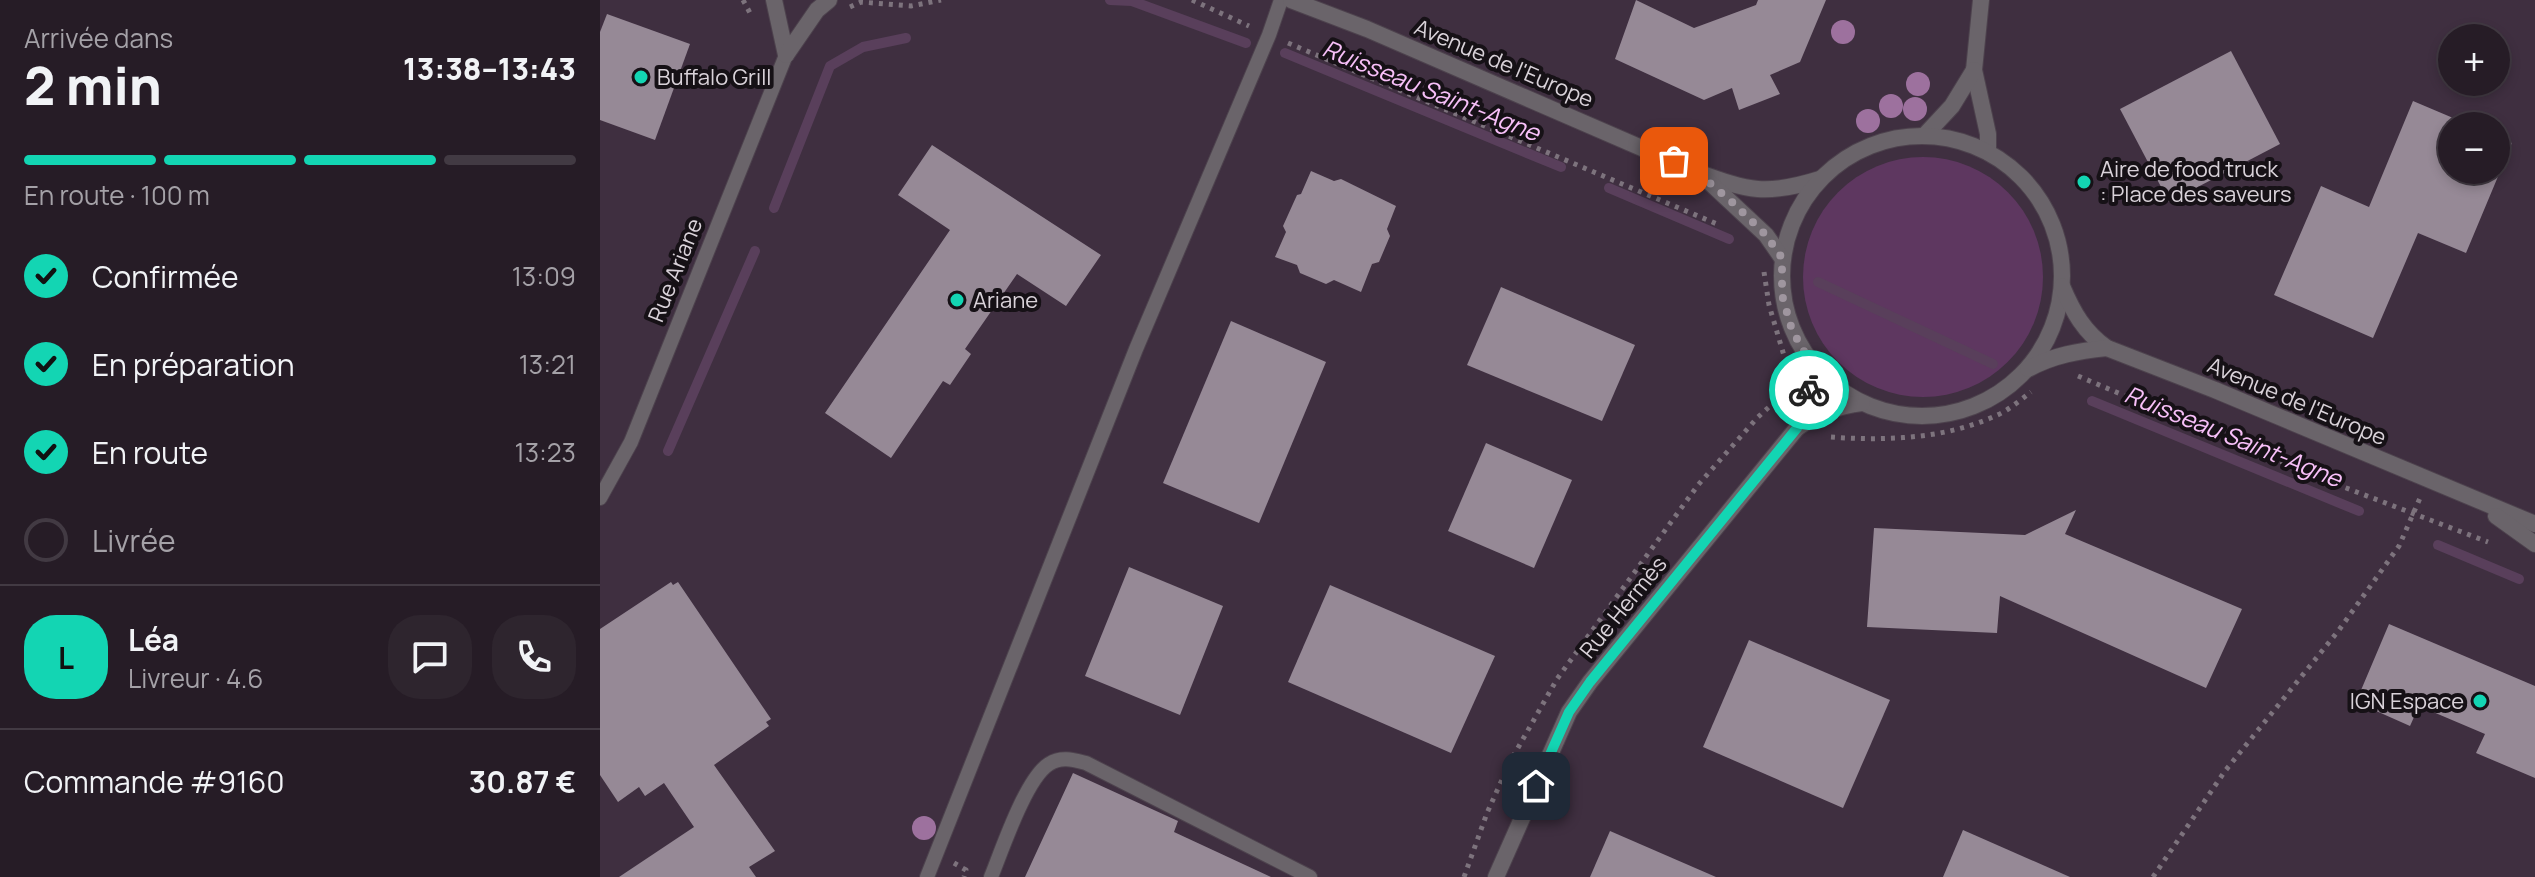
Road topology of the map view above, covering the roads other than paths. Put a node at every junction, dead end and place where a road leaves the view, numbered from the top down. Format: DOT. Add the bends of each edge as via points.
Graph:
graph roads {
  1 [pos="774,0"];
  2 [pos="829,0"];
  3 [pos="1281,0"];
  4 [pos="1291,0"];
  5 [pos="1981,0"];
  6 [pos="786,55"];
  7 [pos="1974,70"];
  8 [pos="1925,135"];
  9 [pos="1988,152"];
  10 [pos="1697,172"];
  11 [pos="1820,179"];
  12 [pos="1782,258"];
  13 [pos="2062,286"];
  14 [pos="2107,348"];
  15 [pos="1810,362"];
  16 [pos="2026,370"];
  17 [pos="1862,403"];
  18 [pos="1801,425"];
  19 [pos="2469,497"];
  20 [pos="600,498"];
  21 [pos="2535,524"];
  22 [pos="2535,544"];
  23 [pos="927,877"];
  24 [pos="991,877"];
  25 [pos="1310,877"];
  26 [pos="1496,877"];
  1 -- 6 [label="street"];
  2 -- 6 [label="street, Rue Ariane"];
  3 -- 23 [label="lane"];
  4 -- 10 [label="street, Avenue de l'Europe"];
  5 -- 7 [label="street"];
  6 -- 20 [label="lane, Rue Ariane" via="631,442"];
  7 -- 8 [label="street" via="1952,106"];
  7 -- 9 [label="street"];
  8 -- 9 [label="street"];
  8 -- 11 [label="street" via="1887,140 1851,154"];
  9 -- 13 [label="street" via="2015,170 2042,204 2061,254"];
  10 -- 11 [label="street, Avenue de l'Europe" via="1766,191"];
  10 -- 12 [label="street, Avenue de l'Europe" via="1766,235"];
  11 -- 12 [label="street" via="1794,216"];
  12 -- 15 [label="street" via="1785,307"];
  13 -- 14 [label="street, Avenue de l'Europe" via="2080,323"];
  13 -- 16 [label="street" via="2051,331"];
  14 -- 16 [label="street, Avenue de l'Europe" via="2070,351"];
  14 -- 19 [label="street, Avenue de l'Europe"];
  15 -- 17 [label="street"];
  15 -- 18 [label="street, Rue Hermès"];
  16 -- 17 [label="street" via="1990,398 1949,414 1904,415"];
  17 -- 18 [label="street, Rue Hermès" via="1844,405"];
  18 -- 26 [label="street, Rue Hermès" via="1569,712"];
  19 -- 21 [label="street, Avenue de l'Europe"];
  19 -- 22 [label="street, Avenue de l'Europe"];
  24 -- 25 [label="lane" via="1033,779 1050,763 1066,759 1086,763"];
}
